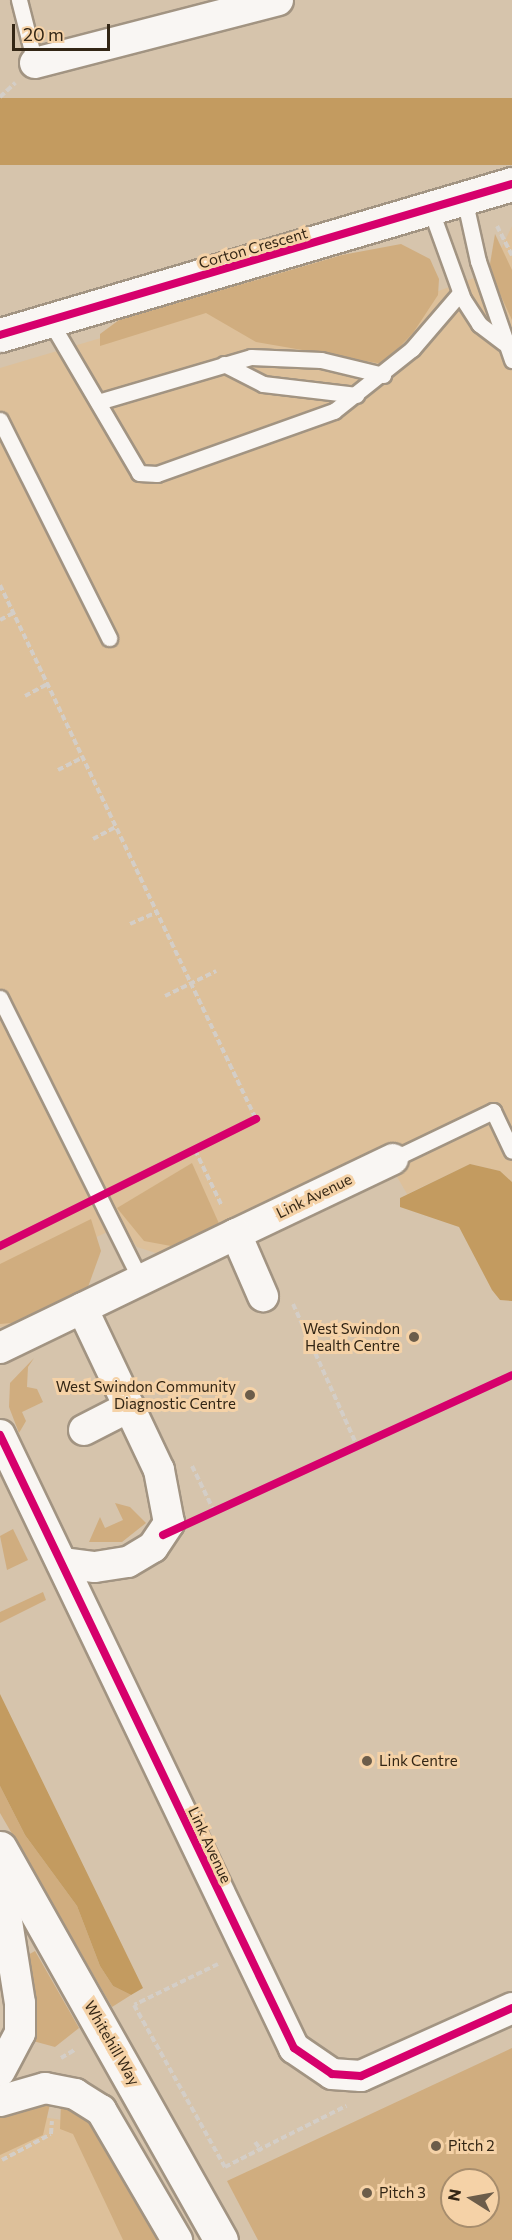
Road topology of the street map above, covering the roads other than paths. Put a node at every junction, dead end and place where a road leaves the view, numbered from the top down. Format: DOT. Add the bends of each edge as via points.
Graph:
graph roads {
  1 [pos="19,0"];
  2 [pos="278,0"];
  3 [pos="35,63"];
  4 [pos="512,184"];
  5 [pos="464,198"];
  6 [pos="430,208"];
  7 [pos="460,293"];
  8 [pos="50,321"];
  9 [pos="0,335"];
  10 [pos="504,344"];
  11 [pos="512,360"];
  12 [pos="224,363"];
  13 [pos="383,375"];
  14 [pos="356,395"];
  15 [pos="99,402"];
  16 [pos="0,420"];
  17 [pos="109,638"];
  18 [pos="0,998"];
  19 [pos="512,1151"];
  20 [pos="393,1159"];
  21 [pos="236,1234"];
  22 [pos="140,1279"];
  23 [pos="263,1296"];
  24 [pos="82,1308"];
  25 [pos="0,1347"];
  26 [pos="129,1407"];
  27 [pos="84,1430"];
  28 [pos="0,1435"];
  29 [pos="62,1563"];
  30 [pos="0,1848"];
  31 [pos="0,1877"];
  32 [pos="512,2008"];
  33 [pos="0,2071"];
  34 [pos="0,2102"];
  35 [pos="177,2240"];
  36 [pos="221,2240"];
  1 -- 3 [label="lane"];
  2 -- 3 [label="street"];
  4 -- 5 [label="street, Corton Crescent"];
  5 -- 6 [label="street, Corton Crescent"];
  5 -- 10 [label="lane"];
  6 -- 7 [label="lane"];
  6 -- 8 [label="street, Corton Crescent"];
  7 -- 10 [label="lane" via="480,324"];
  7 -- 13 [label="lane"];
  8 -- 9 [label="street, Corton Crescent"];
  8 -- 15 [label="lane"];
  10 -- 11 [label="lane"];
  12 -- 13 [label="lane" via="251,357 303,358"];
  12 -- 14 [label="lane" via="263,384"];
  12 -- 15 [label="lane"];
  13 -- 14 [label="lane"];
  14 -- 15 [label="lane" via="284,431 157,474 139,473"];
  16 -- 17 [label="lane"];
  18 -- 22 [label="lane"];
  19 -- 20 [label="lane" via="493,1111"];
  20 -- 21 [label="street, Link Avenue"];
  21 -- 22 [label="street, Link Avenue"];
  21 -- 23 [label="street"];
  22 -- 24 [label="street, Link Avenue"];
  24 -- 25 [label="street, Link Avenue"];
  24 -- 26 [label="street"];
  26 -- 27 [label="street"];
  26 -- 29 [label="street" via="165,1486 169,1511 164,1535 138,1557 114,1566"];
  28 -- 29 [label="street, Link Avenue"];
  29 -- 32 [label="street, Link Avenue" via="294,2048 332,2074 361,2076"];
  30 -- 36 [label="street, Whitehill Way"];
  31 -- 33 [label="street" via="20,2003 20,2033"];
  34 -- 35 [label="street" via="45,2088 90,2102 113,2124"];
}
